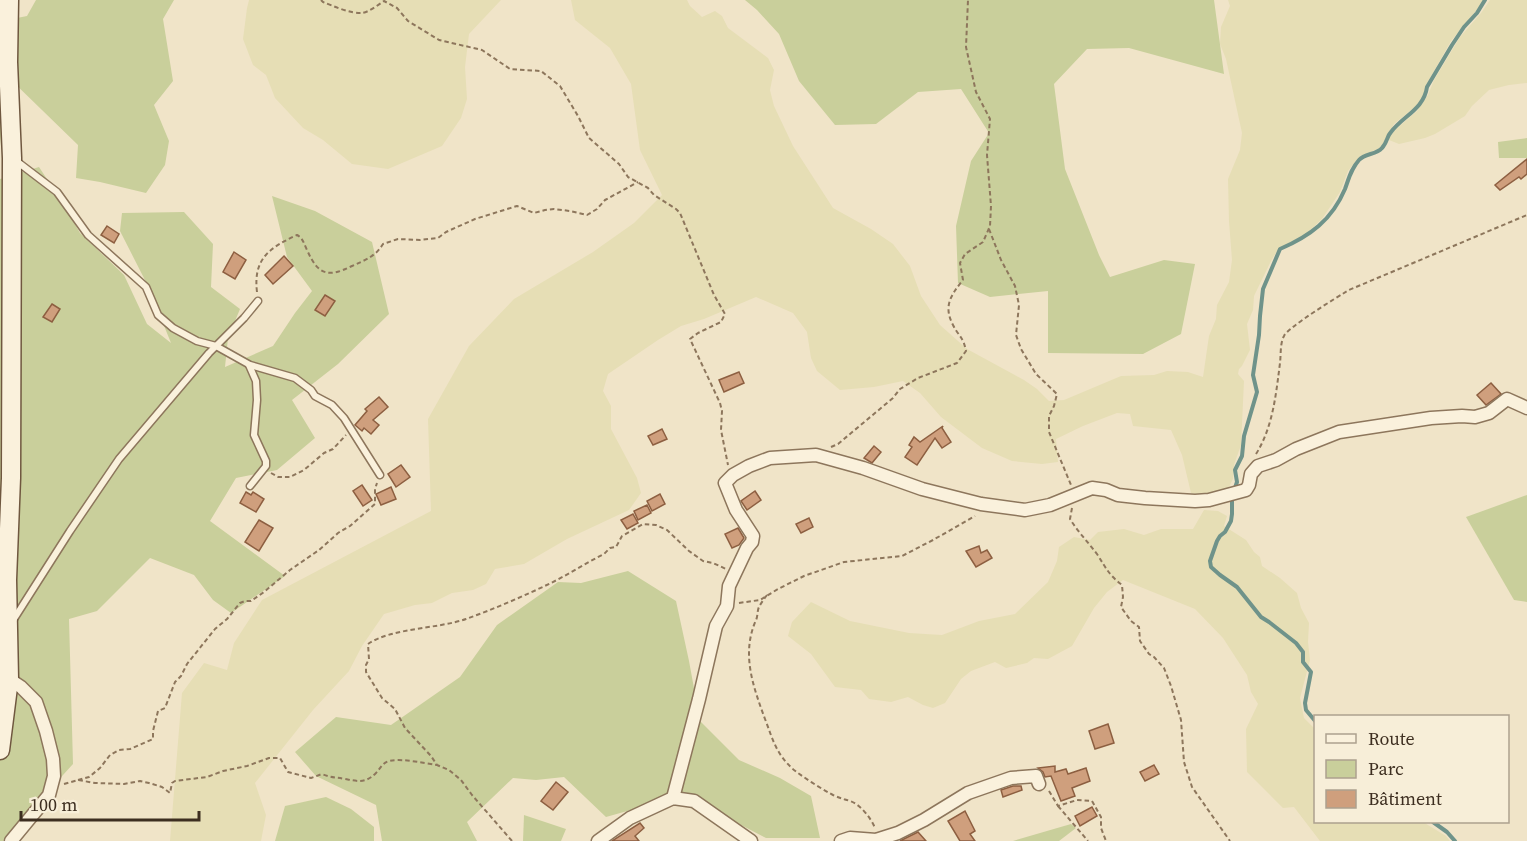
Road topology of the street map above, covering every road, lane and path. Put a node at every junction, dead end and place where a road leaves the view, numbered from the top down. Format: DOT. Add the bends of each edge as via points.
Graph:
graph roads {
  1 [pos="9,0"];
  2 [pos="321,0"];
  3 [pos="968,0"];
  4 [pos="12,158"];
  5 [pos="638,182"];
  6 [pos="1527,215"];
  7 [pos="989,229"];
  8 [pos="258,301"];
  9 [pos="216,346"];
  10 [pos="249,364"];
  11 [pos="1527,408"];
  12 [pos="351,429"];
  13 [pos="816,455"];
  14 [pos="266,466"];
  15 [pos="1257,468"];
  16 [pos="380,475"];
  17 [pos="728,480"];
  18 [pos="250,486"];
  19 [pos="1074,495"];
  20 [pos="979,514"];
  21 [pos="729,586"];
  22 [pos="767,596"];
  23 [pos="727,606"];
  24 [pos="8,627"];
  25 [pos="9,679"];
  26 [pos="0,750"];
  27 [pos="437,765"];
  28 [pos="78,780"];
  29 [pos="1039,784"];
  30 [pos="50,794"];
  31 [pos="673,798"];
  32 [pos="1058,806"];
  33 [pos="878,839"];
  34 [pos="11,841"];
  35 [pos="512,841"];
  36 [pos="598,841"];
  37 [pos="751,841"];
  38 [pos="841,841"];
  39 [pos="1088,841"];
  40 [pos="1106,841"];
  41 [pos="1230,841"];
  1 -- 4 [label="street"];
  2 -- 5 [label="path" via="342,10 361,13 384,1 439,40 482,50 510,69 541,71 560,86 590,138 628,177"];
  3 -- 7 [label="path" via="966,46 976,92 990,119"];
  4 -- 9 [label="lane" via="57,192 88,235 146,287 158,315 189,337"];
  4 -- 24 [label="street"];
  5 -- 8 [label="path" via="586,215 554,209 534,213 517,206 476,219 438,238 398,239 383,244 366,260 338,273 321,271 314,265 297,235 276,245 257,269"];
  5 -- 17 [label="path" via="680,213 724,314 721,322 690,339 720,403"];
  6 -- 15 [label="path" via="1349,290 1285,333 1274,406 1266,436 1252,463"];
  7 -- 13 [label="path" via="983,242 965,254 960,263 963,280 948,305 952,324 964,339 966,351 957,363 900,389 838,444"];
  7 -- 19 [label="path" via="1015,286 1019,305 1016,335 1021,349 1036,374 1056,394 1049,432"];
  8 -- 9 [label="lane"];
  9 -- 10 [label="lane"];
  9 -- 24 [label="lane" via="119,459"];
  10 -- 12 [label="lane" via="295,378 332,405"];
  10 -- 14 [label="lane" via="256,381 254,435"];
  11 -- 15 [label="street" via="1507,399 1489,413 1475,417 1431,418 1339,432"];
  12 -- 14 [label="path" via="333,449 290,477 278,477"];
  12 -- 16 [label="lane"];
  13 -- 17 [label="street" via="770,458"];
  13 -- 19 [label="street" via="981,504 1025,510"];
  14 -- 18 [label="lane"];
  15 -- 19 [label="street" via="1246,490 1209,500 1145,498 1092,488"];
  16 -- 28 [label="path" via="375,504 370,509 264,592 240,603 215,629 175,682 165,708 158,711 153,740 119,750 88,777"];
  17 -- 21 [label="street" via="736,510 753,536"];
  19 -- 41 [label="path" via="1070,519 1111,576 1122,585 1121,607 1139,627 1140,641 1149,654 1164,668 1181,720 1184,762 1192,787"];
  20 -- 22 [label="path" via="902,556 843,562 804,576"];
  21 -- 23 [label="street"];
  21 -- 27 [label="path" via="728,571 703,561 667,530 643,524 622,536 616,547 604,554 502,604 464,620 376,638 368,644 366,672 382,698 395,709 405,728"];
  22 -- 23 [label="path"];
  22 -- 33 [label="path" via="758,609 748,659 776,750 812,782 860,807 873,823"];
  23 -- 31 [label="street" via="716,626"];
  24 -- 25 [label="street"];
  25 -- 26 [label="street"];
  25 -- 30 [label="street" via="36,702 53,759"];
  27 -- 28 [label="path" via="392,760 368,779 357,782 288,772 280,758 269,758 207,777 175,781 170,793 140,781 124,784"];
  27 -- 35 [label="path" via="461,780"];
  28 -- 30 [label="path" via="62,784"];
  29 -- 32 [label="path"];
  29 -- 33 [label="street" via="1036,776 1011,778 968,793 924,820"];
  30 -- 34 [label="street"];
  31 -- 36 [label="street" via="630,818"];
  31 -- 37 [label="street" via="694,801"];
  32 -- 39 [label="path"];
  32 -- 40 [label="path" via="1077,800 1092,801 1101,817"];
  33 -- 38 [label="street"];
}
